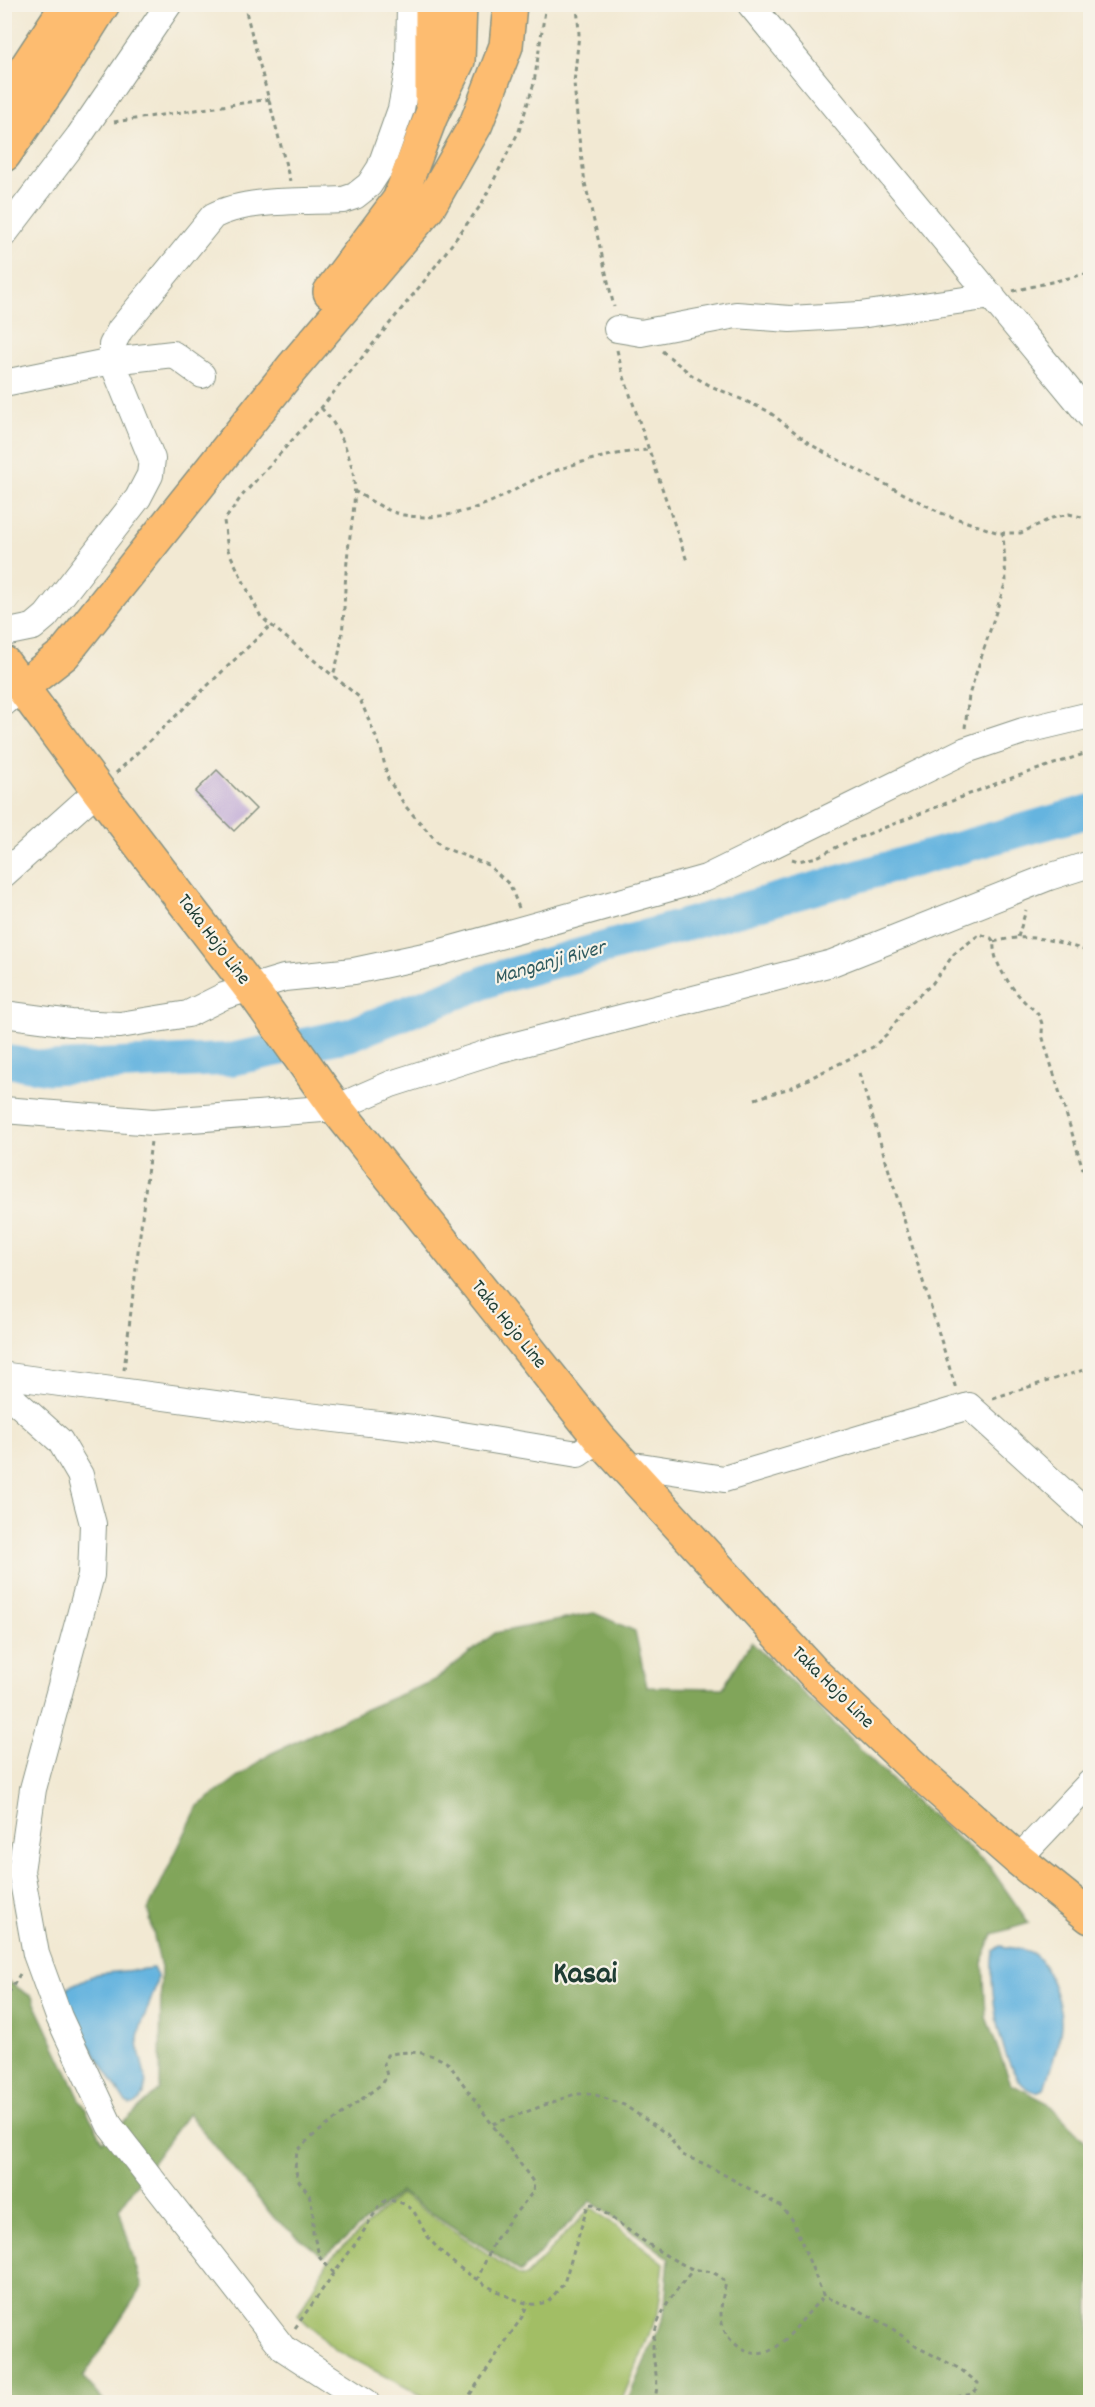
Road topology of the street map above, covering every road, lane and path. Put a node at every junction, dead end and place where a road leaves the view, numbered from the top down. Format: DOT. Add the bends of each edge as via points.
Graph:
graph roads {
  1 [pos="68,4"];
  2 [pos="103,4"];
  3 [pos="124,4"];
  4 [pos="169,4"];
  5 [pos="244,4"];
  6 [pos="410,4"];
  7 [pos="432,4"];
  8 [pos="460,4"];
  9 [pos="481,4"];
  10 [pos="510,4"];
  11 [pos="546,4"];
  12 [pos="577,4"];
  13 [pos="750,4"];
  14 [pos="52,86"];
  15 [pos="270,99"];
  16 [pos="4,101"];
  17 [pos="431,116"];
  18 [pos="92,117"];
  19 [pos="476,124"];
  20 [pos="4,155"];
  21 [pos="295,203"];
  22 [pos="4,234"];
  23 [pos="1090,273"];
  24 [pos="992,296"];
  25 [pos="617,328"];
  26 [pos="646,332"];
  27 [pos="112,361"];
  28 [pos="202,375"];
  29 [pos="4,383"];
  30 [pos="321,408"];
  31 [pos="1090,416"];
  32 [pos="648,450"];
  33 [pos="354,491"];
  34 [pos="1090,519"];
  35 [pos="1003,533"];
  36 [pos="687,561"];
  37 [pos="271,625"];
  38 [pos="4,633"];
  39 [pos="333,675"];
  40 [pos="10,684"];
  41 [pos="1090,715"];
  42 [pos="966,750"];
  43 [pos="1090,752"];
  44 [pos="98,790"];
  45 [pos="771,847"];
  46 [pos="1090,864"];
  47 [pos="4,874"];
  48 [pos="526,928"];
  49 [pos="994,942"];
  50 [pos="1090,952"];
  51 [pos="253,992"];
  52 [pos="4,1014"];
  53 [pos="859,1073"];
  54 [pos="755,1099"];
  55 [pos="331,1101"];
  56 [pos="4,1110"];
  57 [pos="153,1122"];
  58 [pos="1090,1192"];
  59 [pos="1090,1368"];
  60 [pos="4,1377"];
  61 [pos="4,1391"];
  62 [pos="122,1392"];
  63 [pos="965,1407"];
  64 [pos="600,1439"];
  65 [pos="629,1470"];
  66 [pos="1090,1516"];
  67 [pos="1090,1783"];
  68 [pos="1018,1859"];
  69 [pos="13,1874"];
  70 [pos="1090,1917"];
  71 [pos="39,1961"];
  72 [pos="4,2001"];
  73 [pos="493,2124"];
  74 [pos="690,2268"];
  75 [pos="334,2273"];
  76 [pos="477,2280"];
  77 [pos="824,2297"];
  78 [pos="528,2303"];
  79 [pos="283,2348"];
  80 [pos="366,2403"];
  81 [pos="465,2403"];
  82 [pos="653,2403"];
  83 [pos="930,2403"];
  1 -- 16 [label="main road"];
  2 -- 14 [label="main road"];
  3 -- 14 [label="main road" via="88,60"];
  4 -- 18 [label="street"];
  5 -- 15 [label="path"];
  6 -- 21 [label="street" via="409,66 380,168 369,185 355,196"];
  7 -- 17 [label="main road"];
  8 -- 17 [label="main road" via="458,61"];
  9 -- 19 [label="main road"];
  10 -- 19 [label="main road" via="506,46"];
  11 -- 30 [label="path" via="531,93 519,131 481,205"];
  12 -- 25 [label="path" via="579,33 574,83 582,161"];
  13 -- 24 [label="street"];
  14 -- 20 [label="main road"];
  15 -- 18 [label="path" via="101,124"];
  15 -- 21 [label="path"];
  17 -- 40 [label="main road" via="399,200 281,359"];
  18 -- 22 [label="street"];
  19 -- 40 [label="main road" via="428,208 292,368 64,654"];
  21 -- 27 [label="street" via="243,206 213,216 120,330 112,345"];
  23 -- 24 [label="path"];
  24 -- 26 [label="street" via="860,315 790,319 736,315"];
  24 -- 31 [label="street"];
  25 -- 26 [label="street"];
  25 -- 32 [label="path" via="622,371"];
  26 -- 35 [label="path" via="649,341 693,376 768,411 845,465 940,513"];
  27 -- 28 [label="street" via="173,354"];
  27 -- 29 [label="street"];
  27 -- 38 [label="street" via="152,459 150,475 138,498 46,616 33,627"];
  30 -- 33 [label="path" via="329,415 349,458"];
  30 -- 37 [label="path" via="224,521 228,550 261,617"];
  32 -- 33 [label="path" via="568,467 536,478 496,500 425,518 401,514"];
  32 -- 36 [label="path"];
  33 -- 39 [label="path" via="339,660"];
  34 -- 35 [label="path" via="1069,514 1021,533"];
  35 -- 42 [label="path" via="1006,581 969,695 963,740"];
  37 -- 39 [label="path"];
  37 -- 44 [label="path"];
  39 -- 48 [label="path" via="359,697 381,749 388,779 406,807 442,847 488,865 510,885"];
  40 -- 44 [label="main road, Taka Hojo Line"];
  41 -- 42 [label="street"];
  42 -- 45 [label="street"];
  43 -- 45 [label="path" via="1000,782 817,858 798,861 777,857"];
  44 -- 47 [label="street"];
  44 -- 51 [label="main road, Taka Hojo Line"];
  45 -- 48 [label="street" via="706,878"];
  46 -- 55 [label="street" via="832,963 497,1050"];
  48 -- 51 [label="street" via="428,956 284,978"];
  49 -- 50 [label="path" via="1014,937 1048,939"];
  49 -- 54 [label="path" via="980,934 954,954 932,984 908,1005 873,1047 790,1088"];
  49 -- 58 [label="path" via="1005,977 1042,1022 1042,1035"];
  51 -- 52 [label="street" via="224,996 188,1014 120,1025"];
  51 -- 55 [label="main road, Taka Hojo Line"];
  53 -- 63 [label="path"];
  55 -- 57 [label="street"];
  55 -- 64 [label="main road, Taka Hojo Line"];
  56 -- 57 [label="street"];
  57 -- 62 [label="path"];
  59 -- 63 [label="path"];
  60 -- 62 [label="street"];
  61 -- 69 [label="street" via="60,1441 80,1475 93,1524 91,1575"];
  62 -- 64 [label="street" via="431,1430 578,1454"];
  63 -- 65 [label="street" via="724,1479 640,1466"];
  63 -- 66 [label="street"];
  64 -- 65 [label="main road, Taka Hojo Line"];
  65 -- 68 [label="main road, Taka Hojo Line" via="814,1673"];
  67 -- 68 [label="street"];
  68 -- 70 [label="main road, Taka Hojo Line"];
  69 -- 71 [label="street"];
  71 -- 72 [label="path" via="18,1975"];
  71 -- 79 [label="street" via="59,2017 110,2126"];
  73 -- 75 [label="path" via="449,2064 438,2056 387,2055 383,2083 297,2151 295,2168 309,2194 320,2258"];
  73 -- 76 [label="path" via="534,2183 533,2192 494,2242"];
  73 -- 77 [label="path" via="575,2094 593,2094 624,2105 667,2134 682,2155 780,2206 792,2219"];
  74 -- 77 [label="path" via="710,2270 726,2283 720,2315 722,2326 729,2338 752,2354 777,2347"];
  74 -- 78 [label="path" via="645,2242 593,2204 588,2205 564,2283 548,2302"];
  74 -- 82 [label="path" via="691,2272 661,2312 653,2350 657,2386"];
  75 -- 76 [label="path" via="386,2199 402,2201 415,2211 433,2244"];
  75 -- 79 [label="path"];
  76 -- 78 [label="path"];
  77 -- 83 [label="path" via="881,2322 978,2383 972,2394"];
  78 -- 81 [label="path"];
  79 -- 80 [label="street"];
}
